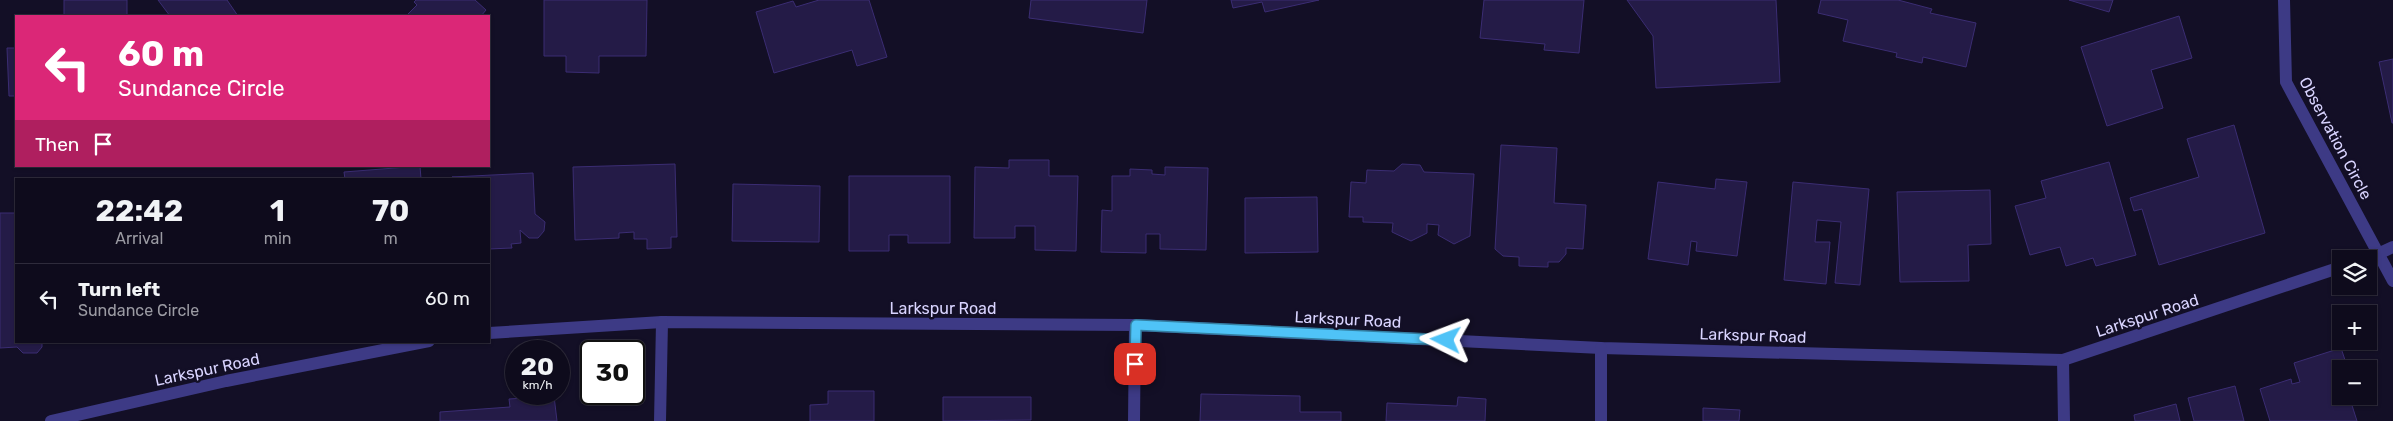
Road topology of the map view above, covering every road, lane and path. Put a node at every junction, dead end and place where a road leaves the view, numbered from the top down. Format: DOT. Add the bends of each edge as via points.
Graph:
graph roads {
  1 [pos="2284,0"];
  2 [pos="2393,247"];
  3 [pos="2370,250"];
  4 [pos="2377,255"];
  5 [pos="2377,262"];
  6 [pos="2332,270"];
  7 [pos="2393,281"];
  8 [pos="662,322"];
  9 [pos="1136,325"];
  10 [pos="490,333"];
  11 [pos="419,343"];
  12 [pos="1601,348"];
  13 [pos="2063,360"];
  14 [pos="51,421"];
  15 [pos="660,421"];
  16 [pos="1134,421"];
  17 [pos="1601,421"];
  18 [pos="2064,421"];
  1 -- 3 [label="street, Observation Circle" via="2286,82"];
  2 -- 4 [label="street"];
  5 -- 7 [label="street, Observation Circle"];
  6 -- 13 [label="street, Larkspur Road"];
  8 -- 9 [label="street, Larkspur Road"];
  8 -- 10 [label="street, Larkspur Road"];
  8 -- 15 [label="street"];
  9 -- 12 [label="street, Larkspur Road"];
  9 -- 16 [label="street"];
  11 -- 14 [label="street, Larkspur Road" via="226,381"];
  12 -- 13 [label="street, Larkspur Road"];
  12 -- 17 [label="street"];
  13 -- 18 [label="street"];
}
